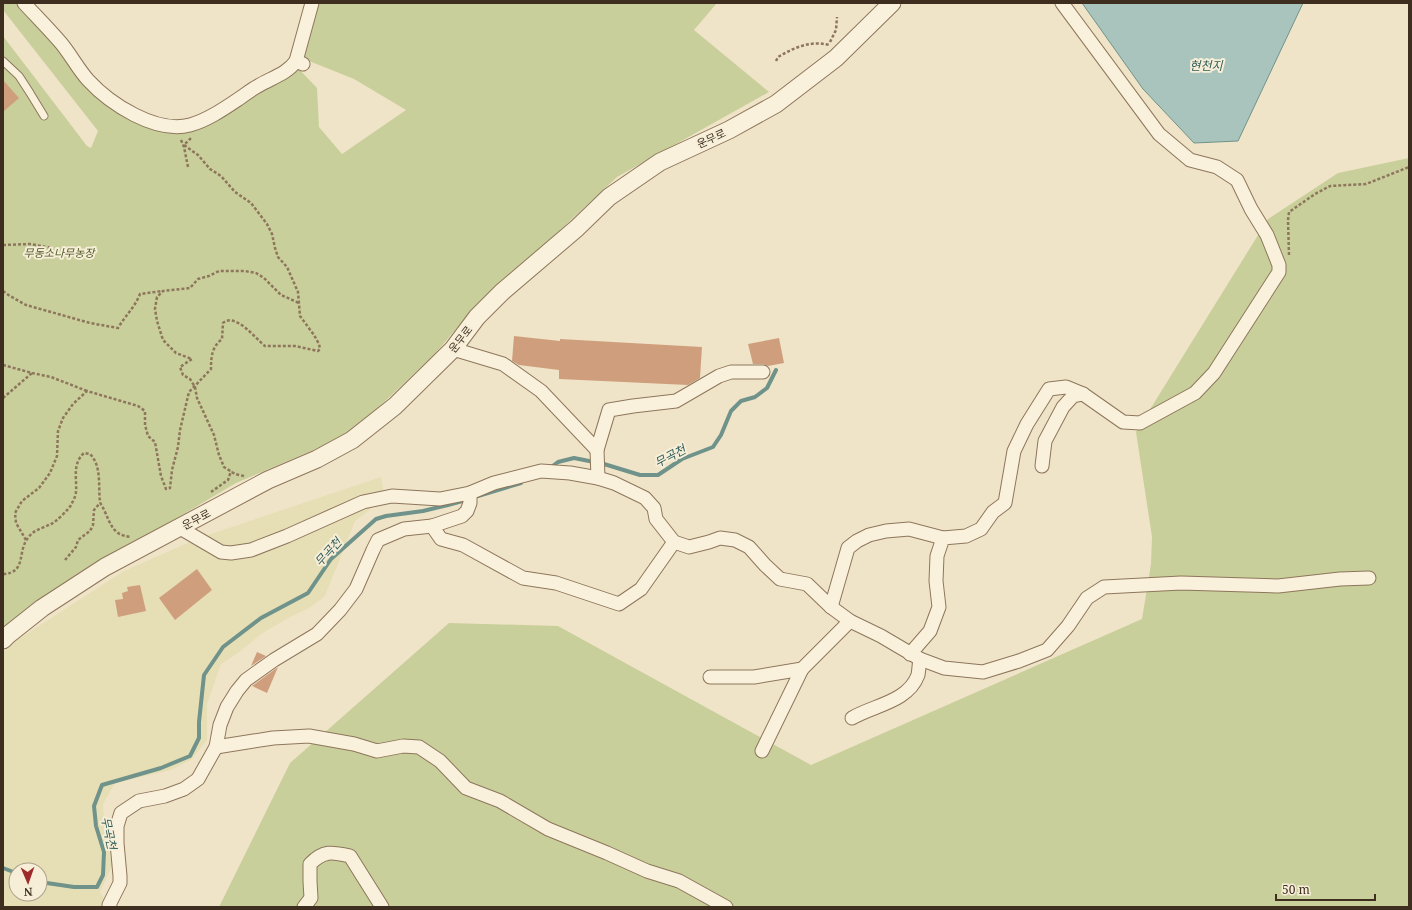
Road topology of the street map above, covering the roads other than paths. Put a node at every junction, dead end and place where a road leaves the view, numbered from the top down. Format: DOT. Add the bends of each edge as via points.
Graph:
graph roads {
  1 [pos="24,3"];
  2 [pos="312,3"];
  3 [pos="892,3"];
  4 [pos="1062,3"];
  5 [pos="3,61"];
  6 [pos="44,116"];
  7 [pos="453,349"];
  8 [pos="763,372"];
  9 [pos="1083,394"];
  10 [pos="597,450"];
  11 [pos="1042,466"];
  12 [pos="598,478"];
  13 [pos="470,498"];
  14 [pos="432,526"];
  15 [pos="180,528"];
  16 [pos="943,538"];
  17 [pos="674,542"];
  18 [pos="1369,578"];
  19 [pos="832,607"];
  20 [pos="850,621"];
  21 [pos="3,640"];
  22 [pos="915,656"];
  23 [pos="802,669"];
  24 [pos="710,677"];
  25 [pos="852,718"];
  26 [pos="216,747"];
  27 [pos="762,751"];
  28 [pos="110,907"];
  29 [pos="304,907"];
  30 [pos="382,907"];
  31 [pos="726,907"];
  1 -- 2 [label="street" via="60,42 99,91 121,107 161,126 189,125 203,120 300,62"];
  3 -- 7 [label="street, 운무로" via="832,51 776,104 729,130 660,162 608,197 577,228 476,317"];
  4 -- 9 [label="street" via="1159,134 1190,160 1217,167 1237,180 1280,265 1279,272 1214,372 1195,394 1140,423 1123,422"];
  5 -- 6 [label="lane" via="19,76"];
  7 -- 10 [label="street" via="503,364 516,373 541,391"];
  7 -- 15 [label="street, 운무로" via="395,406 352,440 268,480"];
  8 -- 10 [label="street" via="731,372 719,376 676,401 609,410"];
  9 -- 11 [label="street" via="1073,396 1063,407 1045,441"];
  9 -- 16 [label="street" via="1066,387 1049,389 1014,451 1005,504 993,512 981,529 966,536"];
  10 -- 12 [label="street"];
  12 -- 13 [label="street" via="541,471 494,483"];
  12 -- 17 [label="street" via="645,498 654,508 656,519"];
  13 -- 14 [label="street" via="467,511 462,516"];
  13 -- 15 [label="street" via="392,496 363,502 251,550 231,553 221,552"];
  14 -- 17 [label="street" via="441,539 463,545 523,578 556,583 620,604 641,589"];
  14 -- 26 [label="street" via="404,529 378,540 356,589 340,610 317,634 274,660 246,680 237,691 220,725"];
  15 -- 21 [label="street, 운무로" via="106,567 42,608"];
  16 -- 19 [label="street" via="909,529 869,535 857,542 848,548"];
  16 -- 22 [label="street" via="937,556 939,607 930,631"];
  17 -- 19 [label="street" via="689,547 720,538 735,540 749,547 780,579 807,584"];
  18 -- 22 [label="street" via="1278,586 1181,583 1104,587 1087,598 1068,626 1047,650 1019,661 983,672 944,668"];
  19 -- 20 [label="street"];
  20 -- 22 [label="street"];
  20 -- 23 [label="street"];
  22 -- 25 [label="street" via="918,675 908,690 882,706 859,713"];
  23 -- 24 [label="street" via="754,677"];
  23 -- 27 [label="street"];
  26 -- 28 [label="street" via="198,779 184,789 139,801 121,813 116,844 120,883"];
  26 -- 31 [label="street" via="273,738 310,736 377,751 419,746 440,761 466,788 500,800 548,829 647,871 679,881"];
  29 -- 30 [label="street" via="311,898 310,864 319,855 335,853 350,856"];
}
